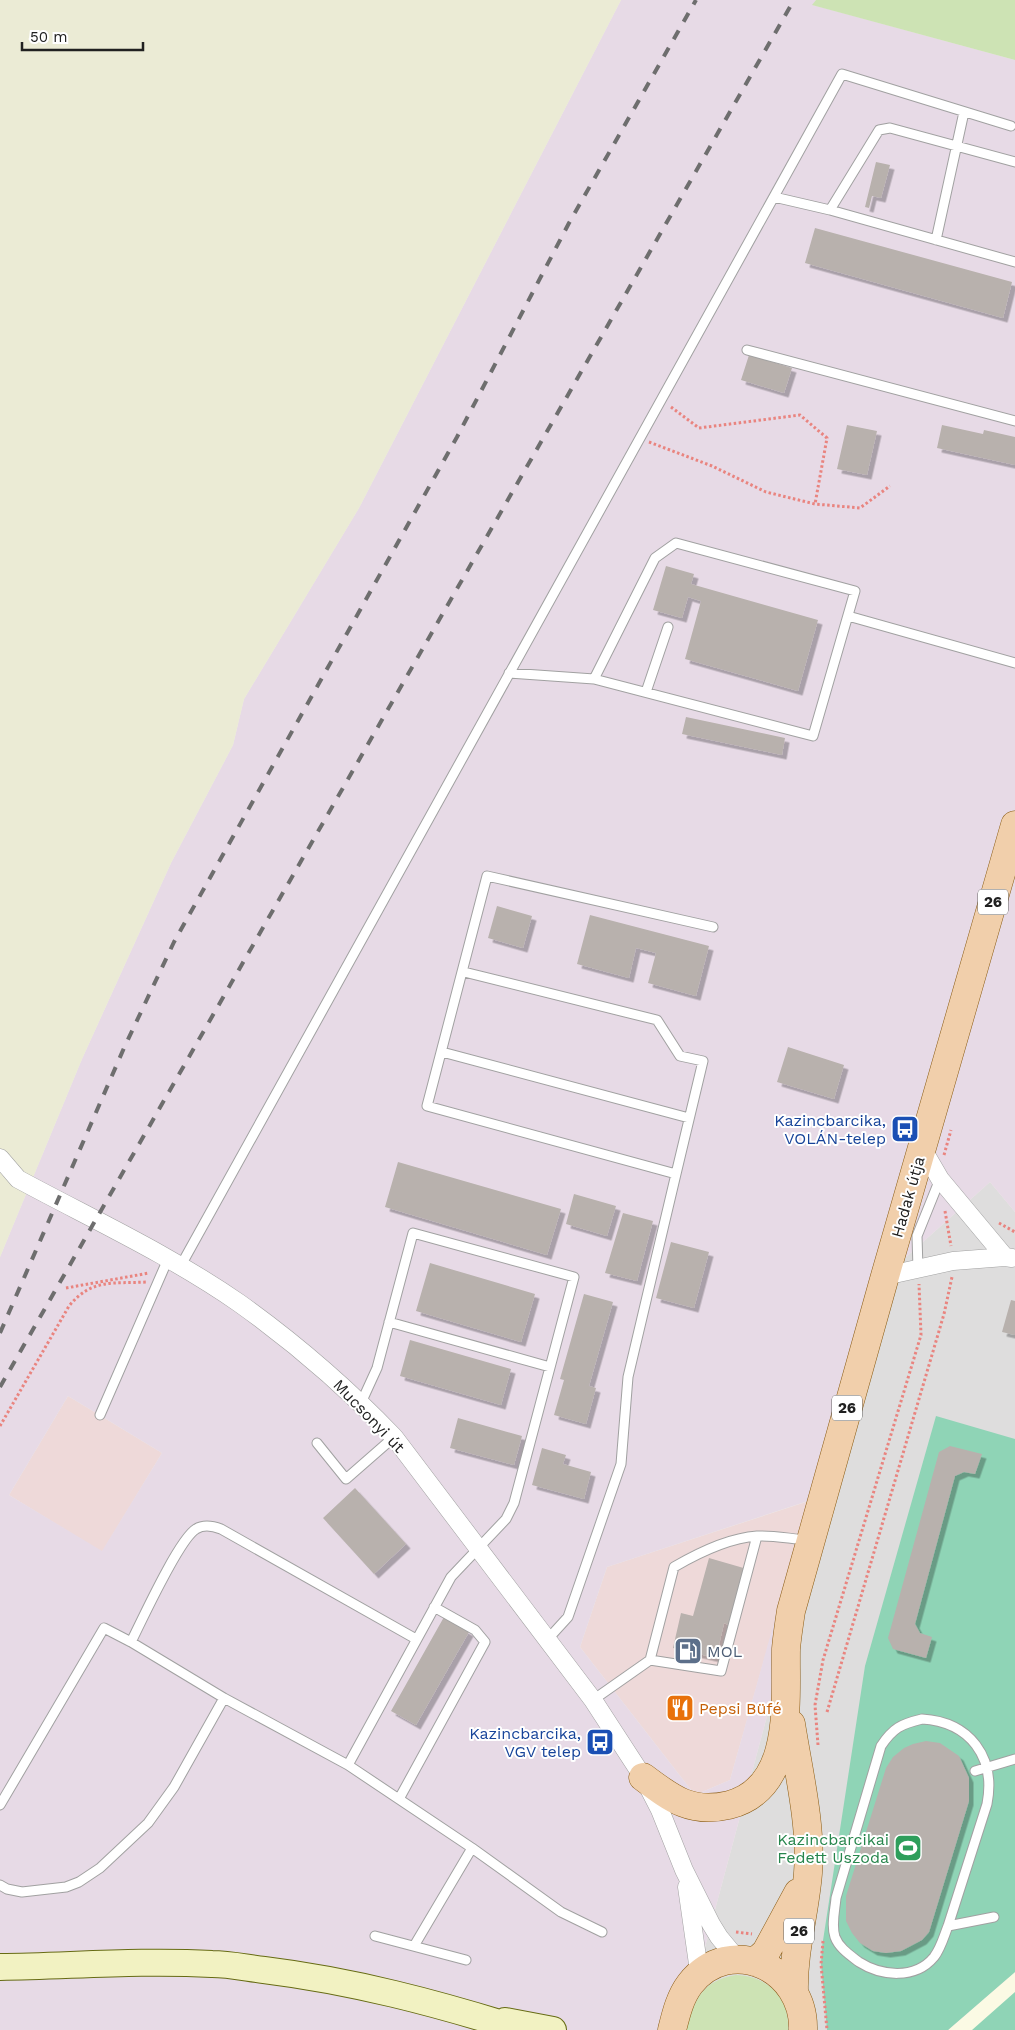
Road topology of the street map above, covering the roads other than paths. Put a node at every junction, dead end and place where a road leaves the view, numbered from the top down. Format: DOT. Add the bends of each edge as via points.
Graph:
graph roads {
  1 [pos="964,112"];
  2 [pos="1011,126"];
  3 [pos="957,145"];
  4 [pos="1015,162"];
  5 [pos="774,197"];
  6 [pos="830,210"];
  7 [pos="936,240"];
  8 [pos="1015,262"];
  9 [pos="747,350"];
  10 [pos="1015,421"];
  11 [pos="848,616"];
  12 [pos="668,627"];
  13 [pos="1015,663"];
  14 [pos="509,672"];
  15 [pos="594,678"];
  16 [pos="646,692"];
  17 [pos="1015,825"];
  18 [pos="713,927"];
  19 [pos="464,972"];
  20 [pos="442,1052"];
  21 [pos="689,1118"];
  22 [pos="922,1148"];
  23 [pos="0,1158"];
  24 [pos="676,1174"];
  25 [pos="940,1179"];
  26 [pos="1010,1258"];
  27 [pos="170,1265"];
  28 [pos="918,1268"];
  29 [pos="884,1276"];
  30 [pos="389,1322"];
  31 [pos="550,1367"];
  32 [pos="361,1403"];
  33 [pos="100,1415"];
  34 [pos="394,1437"];
  35 [pos="317,1443"];
  36 [pos="757,1536"];
  37 [pos="810,1540"];
  38 [pos="478,1548"];
  39 [pos="434,1607"];
  40 [pos="416,1639"];
  41 [pos="547,1640"];
  42 [pos="131,1642"];
  43 [pos="650,1660"];
  44 [pos="787,1695"];
  45 [pos="224,1698"];
  46 [pos="592,1700"];
  47 [pos="1015,1759"];
  48 [pos="348,1764"];
  49 [pos="988,1767"];
  50 [pos="975,1771"];
  51 [pos="642,1777"];
  52 [pos="399,1799"];
  53 [pos="0,1805"];
  54 [pos="472,1848"];
  55 [pos="684,1870"];
  56 [pos="808,1872"];
  57 [pos="0,1886"];
  58 [pos="994,1917"];
  59 [pos="948,1926"];
  60 [pos="602,1932"];
  61 [pos="375,1936"];
  62 [pos="414,1946"];
  63 [pos="466,1960"];
  64 [pos="746,1961"];
  65 [pos="0,1967"];
  66 [pos="697,1977"];
  67 [pos="794,1991"];
  68 [pos="480,2017"];
  69 [pos="669,2027"];
  70 [pos="522,2030"];
  71 [pos="552,2030"];
  72 [pos="803,2030"];
  1 -- 2 [label="lane"];
  1 -- 3 [label="lane"];
  1 -- 5 [label="lane" via="842,74"];
  3 -- 4 [label="lane"];
  3 -- 6 [label="lane" via="890,128 880,130"];
  3 -- 7 [label="lane"];
  5 -- 6 [label="lane"];
  5 -- 14 [label="lane"];
  6 -- 7 [label="lane"];
  7 -- 8 [label="lane"];
  9 -- 10 [label="lane"];
  11 -- 13 [label="lane"];
  11 -- 15 [label="lane" via="855,591 676,543 655,558"];
  11 -- 16 [label="lane" via="813,736"];
  12 -- 16 [label="lane"];
  14 -- 15 [label="lane"];
  14 -- 27 [label="lane"];
  15 -- 16 [label="lane"];
  17 -- 22 [label="main road, Hadak útja / 26"];
  18 -- 19 [label="lane" via="487,876"];
  19 -- 20 [label="lane"];
  19 -- 21 [label="lane" via="657,1020 680,1056 703,1061"];
  20 -- 21 [label="lane"];
  20 -- 24 [label="lane" via="427,1106"];
  21 -- 24 [label="lane"];
  22 -- 25 [label="street"];
  22 -- 29 [label="main road, Hadak útja / 26"];
  23 -- 27 [label="street, Mucsonyi út" via="18,1179"];
  24 -- 41 [label="lane" via="628,1377 621,1464 568,1617"];
  25 -- 26 [label="street"];
  25 -- 28 [label="lane" via="917,1236"];
  26 -- 28 [label="street" via="953,1261"];
  27 -- 32 [label="street, Mucsonyi út" via="238,1302"];
  27 -- 33 [label="lane" via="158,1281"];
  28 -- 29 [label="street"];
  29 -- 37 [label="main road, Hadak útja / 26"];
  30 -- 31 [label="lane"];
  30 -- 31 [label="lane" via="413,1233 574,1277"];
  30 -- 32 [label="lane" via="377,1368"];
  31 -- 38 [label="lane" via="514,1503 506,1519"];
  32 -- 34 [label="street, Mucsonyi út"];
  34 -- 35 [label="lane" via="346,1479"];
  34 -- 38 [label="street, Mucsonyi út"];
  36 -- 37 [label="lane"];
  36 -- 43 [label="lane" via="714,1547 674,1567"];
  36 -- 43 [label="lane" via="722,1671"];
  37 -- 44 [label="main road, 26" via="791,1611 786,1648"];
  38 -- 39 [label="lane" via="451,1578"];
  38 -- 41 [label="street, Mucsonyi út"];
  39 -- 40 [label="lane"];
  39 -- 52 [label="lane" via="475,1630 484,1642"];
  40 -- 42 [label="lane" via="222,1529 204,1526 195,1529 182,1544"];
  40 -- 48 [label="lane"];
  41 -- 46 [label="street, Mucsonyi út"];
  42 -- 45 [label="lane"];
  42 -- 53 [label="lane" via="104,1628"];
  43 -- 46 [label="lane"];
  44 -- 51 [label="main road" via="782,1743 776,1765 762,1786 748,1798 717,1808 684,1805"];
  44 -- 56 [label="main road, 26" via="805,1810"];
  45 -- 48 [label="lane"];
  45 -- 57 [label="lane" via="174,1787 148,1823 100,1868 79,1882 66,1886 22,1892"];
  46 -- 51 [label="street, Mucsonyi út"];
  47 -- 49 [label="lane"];
  48 -- 52 [label="lane"];
  49 -- 50 [label="lane"];
  49 -- 59 [label="lane" via="990,1787 987,1804"];
  49 -- 59 [label="lane" via="966,1734 936,1720 908,1722 890,1733 881,1746 836,1898 835,1937 846,1953 882,1972 896,1974 915,1970 933,1958"];
  51 -- 55 [label="street, Mucsonyi út" via="666,1823"];
  52 -- 54 [label="lane"];
  54 -- 60 [label="lane" via="561,1912"];
  54 -- 62 [label="lane"];
  55 -- 64 [label="street" via="718,1937"];
  55 -- 66 [label="street" via="698,1964"];
  56 -- 64 [label="main road, 26" via="766,1952"];
  56 -- 67 [label="main road, 26"];
  58 -- 59 [label="lane"];
  61 -- 62 [label="lane"];
  62 -- 63 [label="lane"];
  64 -- 66 [label="main road" via="722,1963"];
  64 -- 67 [label="main road, 26" via="771,1968"];
  65 -- 68 [label="main road" via="138,1962 213,1964 371,1987"];
  66 -- 69 [label="main road" via="684,1993"];
  67 -- 72 [label="main road, 26" via="801,2007"];
  68 -- 70 [label="main road"];
  68 -- 71 [label="main road"];
}
